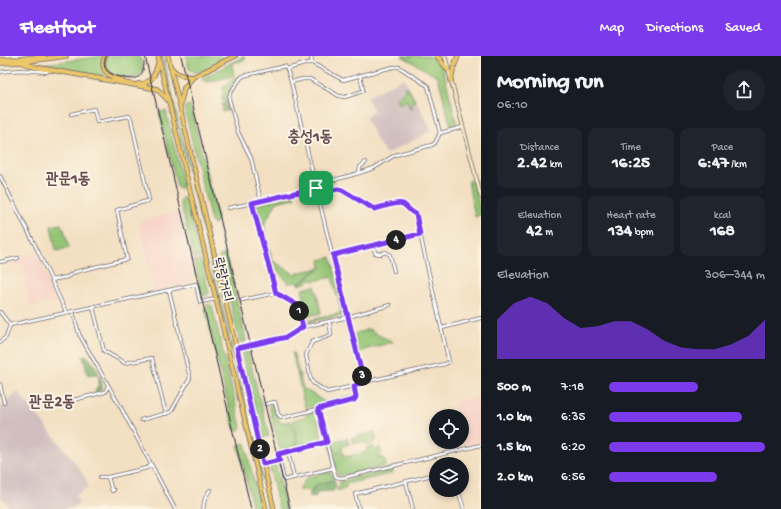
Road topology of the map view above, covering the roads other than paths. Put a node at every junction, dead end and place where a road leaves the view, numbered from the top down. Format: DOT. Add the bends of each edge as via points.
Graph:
graph roads {
  1 [pos="27,56"];
  2 [pos="44,56"];
  3 [pos="66,56"];
  4 [pos="105,56"];
  5 [pos="168,56"];
  6 [pos="226,56"];
  7 [pos="236,56"];
  8 [pos="311,56"];
  9 [pos="437,56"];
  10 [pos="445,56"];
  11 [pos="458,56"];
  12 [pos="158,57"];
  13 [pos="0,60"];
  14 [pos="20,61"];
  15 [pos="0,63"];
  16 [pos="12,63"];
  17 [pos="312,64"];
  18 [pos="218,65"];
  19 [pos="170,66"];
  20 [pos="50,69"];
  21 [pos="288,69"];
  22 [pos="13,70"];
  23 [pos="448,70"];
  24 [pos="0,72"];
  25 [pos="360,75"];
  26 [pos="193,78"];
  27 [pos="451,80"];
  28 [pos="291,82"];
  29 [pos="168,100"];
  30 [pos="180,105"];
  31 [pos="71,114"];
  32 [pos="463,127"];
  33 [pos="440,133"];
  34 [pos="366,162"];
  35 [pos="359,173"];
  36 [pos="0,176"];
  37 [pos="316,187"];
  38 [pos="318,193"];
  39 [pos="481,197"];
  40 [pos="261,201"];
  41 [pos="252,203"];
  42 [pos="228,208"];
  43 [pos="420,234"];
  44 [pos="373,245"];
  45 [pos="333,255"];
  46 [pos="18,258"];
  47 [pos="0,262"];
  48 [pos="394,271"];
  49 [pos="51,280"];
  50 [pos="169,290"];
  51 [pos="276,293"];
  52 [pos="216,300"];
  53 [pos="242,300"];
  54 [pos="390,305"];
  55 [pos="94,307"];
  56 [pos="0,312"];
  57 [pos="66,312"];
  58 [pos="73,312"];
  59 [pos="347,317"];
  60 [pos="481,318"];
  61 [pos="329,321"];
  62 [pos="10,325"];
  63 [pos="303,327"];
  64 [pos="442,328"];
  65 [pos="0,342"];
  66 [pos="237,348"];
  67 [pos="364,382"];
  68 [pos="0,384"];
  69 [pos="109,386"];
  70 [pos="354,386"];
  71 [pos="4,403"];
  72 [pos="62,403"];
  73 [pos="266,404"];
  74 [pos="318,409"];
  75 [pos="166,414"];
  76 [pos="141,420"];
  77 [pos="327,442"];
  78 [pos="481,445"];
  79 [pos="288,452"];
  80 [pos="280,460"];
  81 [pos="263,464"];
  82 [pos="151,465"];
  83 [pos="333,468"];
  84 [pos="429,476"];
  85 [pos="100,477"];
  86 [pos="108,477"];
  87 [pos="294,478"];
  88 [pos="406,482"];
  89 [pos="114,490"];
  90 [pos="210,490"];
  91 [pos="460,497"];
  92 [pos="175,509"];
  93 [pos="204,509"];
  94 [pos="266,509"];
  95 [pos="274,509"];
  96 [pos="359,509"];
  97 [pos="413,509"];
  98 [pos="464,509"];
  1 -- 14 [label="highway"];
  2 -- 14 [label="highway"];
  3 -- 14 [label="highway"];
  4 -- 12 [label="highway" via="103,65 107,74 140,84 147,82 155,74"];
  5 -- 19 [label="main road, 락랑거리"];
  6 -- 18 [label="highway"];
  7 -- 18 [label="highway"];
  8 -- 17 [label="street"];
  9 -- 23 [label="highway"];
  10 -- 23 [label="main road"];
  11 -- 27 [label="highway"];
  12 -- 29 [label="main road, 락랑거리"];
  13 -- 14 [label="highway"];
  14 -- 16 [label="highway"];
  14 -- 20 [label="highway"];
  15 -- 16 [label="highway"];
  16 -- 22 [label="street"];
  17 -- 21 [label="street"];
  17 -- 25 [label="street" via="341,79"];
  18 -- 26 [label="highway"];
  19 -- 26 [label="highway" via="179,75"];
  19 -- 30 [label="main road, 락랑거리"];
  20 -- 22 [label="street" via="46,72"];
  20 -- 29 [label="highway" via="157,89"];
  21 -- 28 [label="street"];
  21 -- 40 [label="street" via="285,66 243,76 229,96 238,132 251,158"];
  22 -- 24 [label="street"];
  23 -- 27 [label="main road"];
  25 -- 28 [label="street" via="362,91 345,97 310,79"];
  25 -- 33 [label="street" via="396,67 426,84 430,90"];
  26 -- 30 [label="highway" via="184,88"];
  27 -- 32 [label="main road"];
  28 -- 37 [label="street"];
  29 -- 52 [label="main road, 락랑거리"];
  30 -- 66 [label="main road, 락랑거리"];
  31 -- 49 [label="street" via="94,109 97,122 126,116 131,118 149,200 117,210 127,259"];
  32 -- 33 [label="street"];
  32 -- 39 [label="main road"];
  33 -- 35 [label="street" via="432,145 394,155 374,168"];
  34 -- 35 [label="street" via="360,167"];
  35 -- 37 [label="street"];
  36 -- 49 [label="street"];
  37 -- 38 [label="street"];
  37 -- 40 [label="street"];
  38 -- 43 [label="street" via="342,190 374,209 402,204 416,214"];
  38 -- 45 [label="street"];
  40 -- 41 [label="street"];
  41 -- 42 [label="street"];
  41 -- 51 [label="street"];
  43 -- 44 [label="street"];
  43 -- 64 [label="street"];
  44 -- 45 [label="street"];
  44 -- 48 [label="street" via="375,253 386,252 390,255"];
  45 -- 59 [label="street"];
  46 -- 47 [label="street"];
  49 -- 57 [label="street"];
  50 -- 52 [label="street" via="196,284 200,302"];
  50 -- 55 [label="street"];
  50 -- 75 [label="street" via="190,378 171,412"];
  51 -- 53 [label="street"];
  51 -- 63 [label="street" via="297,305"];
  52 -- 94 [label="main road, 락랑거리"];
  54 -- 59 [label="street"];
  55 -- 58 [label="street"];
  55 -- 75 [label="street" via="104,351 125,363 152,358"];
  56 -- 62 [label="street"];
  57 -- 58 [label="street"];
  57 -- 62 [label="street"];
  58 -- 69 [label="street" via="79,334"];
  59 -- 61 [label="street"];
  59 -- 67 [label="street"];
  60 -- 64 [label="street"];
  61 -- 63 [label="street"];
  61 -- 70 [label="street" via="332,333 312,342 306,355 313,383 327,392"];
  62 -- 65 [label="street" via="6,338"];
  63 -- 66 [label="street" via="287,337"];
  64 -- 67 [label="street" via="448,363"];
  66 -- 81 [label="main road, 락랑거리"];
  67 -- 70 [label="street"];
  68 -- 71 [label="street"];
  69 -- 72 [label="street" via="105,392"];
  69 -- 82 [label="street"];
  70 -- 74 [label="street" via="354,400"];
  73 -- 74 [label="street" via="275,402 278,414 282,418"];
  74 -- 77 [label="street"];
  75 -- 76 [label="street"];
  77 -- 79 [label="street"];
  77 -- 83 [label="street"];
  78 -- 83 [label="street" via="342,478 336,477"];
  79 -- 80 [label="street" via="278,454"];
  79 -- 87 [label="street"];
  80 -- 81 [label="street"];
  80 -- 87 [label="street" via="284,480"];
  81 -- 95 [label="main road, 락랑거리"];
  82 -- 86 [label="street"];
  82 -- 92 [label="street"];
  83 -- 87 [label="street"];
  84 -- 88 [label="street"];
  85 -- 86 [label="street"];
  86 -- 89 [label="street" via="112,491"];
  88 -- 96 [label="street" via="355,494"];
  88 -- 97 [label="street"];
  90 -- 93 [label="street" via="205,498"];
  91 -- 98 [label="street"];
}
